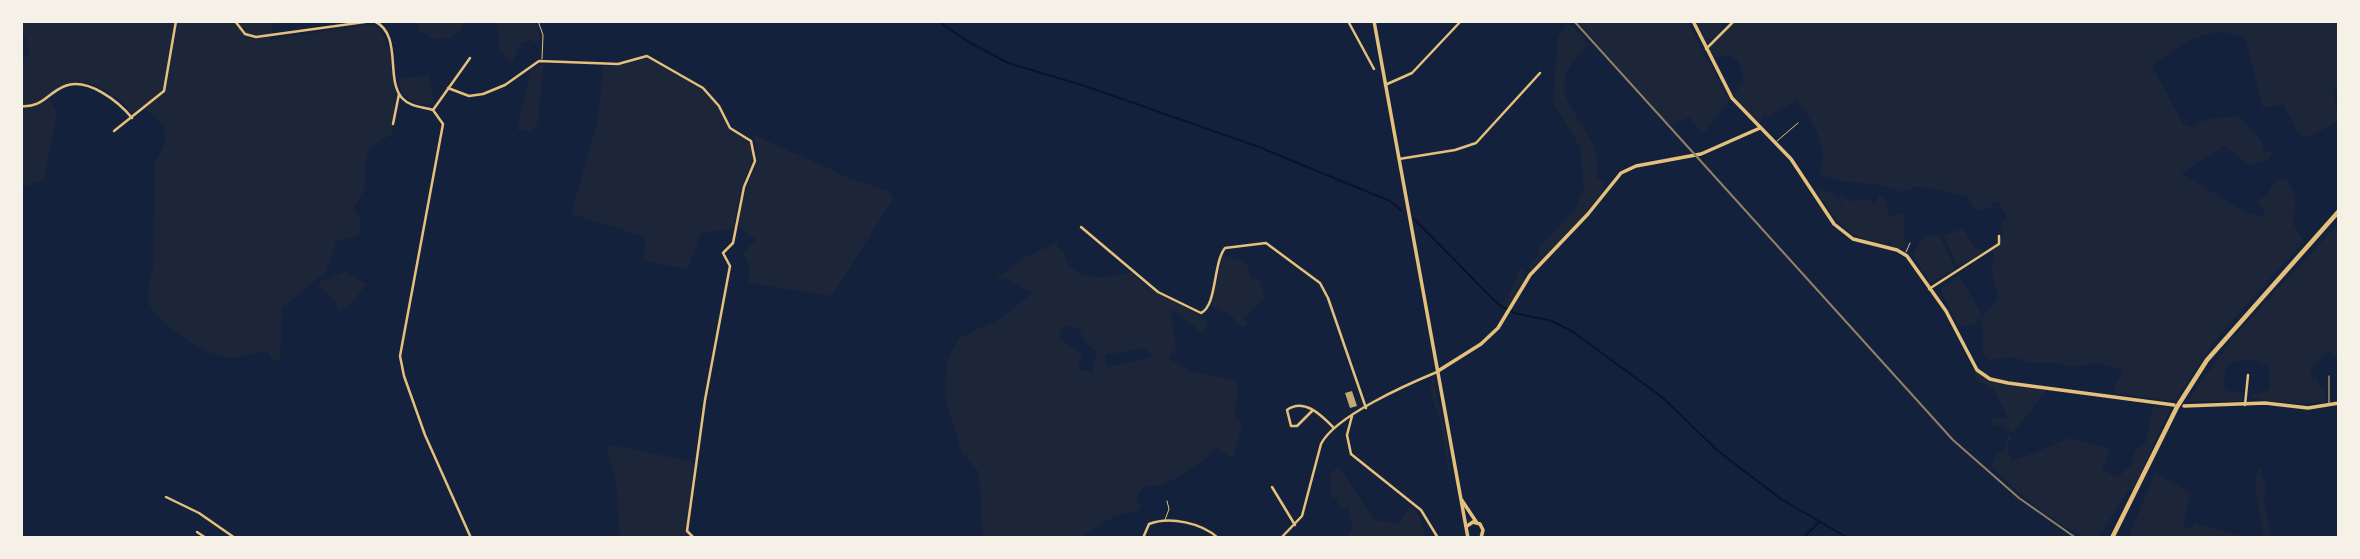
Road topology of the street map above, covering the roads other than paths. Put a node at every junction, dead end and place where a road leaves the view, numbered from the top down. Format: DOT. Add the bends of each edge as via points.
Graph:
graph roads {
  1 [pos="176,21"];
  2 [pos="235,21"];
  3 [pos="373,21"];
  4 [pos="538,21"];
  5 [pos="1348,21"];
  6 [pos="1374,21"];
  7 [pos="1461,21"];
  8 [pos="1693,21"];
  9 [pos="1734,21"];
  10 [pos="380,22"];
  11 [pos="1706,49"];
  12 [pos="470,58"];
  13 [pos="542,61"];
  14 [pos="1374,69"];
  15 [pos="1540,73"];
  16 [pos="1385,85"];
  17 [pos="449,88"];
  18 [pos="400,94"];
  19 [pos="21,106"];
  20 [pos="433,110"];
  21 [pos="132,118"];
  22 [pos="1798,123"];
  23 [pos="393,124"];
  24 [pos="1760,128"];
  25 [pos="114,131"];
  26 [pos="1776,142"];
  27 [pos="1399,159"];
  28 [pos="2339,211"];
  29 [pos="1082,227"];
  30 [pos="1999,236"];
  31 [pos="1910,243"];
  32 [pos="1905,254"];
  33 [pos="1929,289"];
  34 [pos="1437,372"];
  35 [pos="2248,375"];
  36 [pos="2329,376"];
  37 [pos="2339,403"];
  38 [pos="2174,405"];
  39 [pos="2245,405"];
  40 [pos="2329,405"];
  41 [pos="2184,406"];
  42 [pos="1366,408"];
  43 [pos="1312,410"];
  44 [pos="1352,416"];
  45 [pos="1334,428"];
  46 [pos="1272,487"];
  47 [pos="166,497"];
  48 [pos="1461,499"];
  49 [pos="1167,501"];
  50 [pos="1164,522"];
  51 [pos="1478,523"];
  52 [pos="1295,526"];
  53 [pos="1466,528"];
  54 [pos="197,532"];
  55 [pos="1287,536"];
  56 [pos="2113,536"];
  57 [pos="1465,537"];
  58 [pos="206,538"];
  59 [pos="235,538"];
  60 [pos="471,538"];
  61 [pos="788,538"];
  62 [pos="1143,538"];
  63 [pos="1218,538"];
  64 [pos="1281,538"];
  65 [pos="1438,538"];
  66 [pos="1481,538"];
  1 -- 21 [label="street" via="164,91"];
  2 -- 3 [label="street" via="245,34 256,37"];
  3 -- 10 [label="street"];
  4 -- 13 [label="lane" via="543,35"];
  5 -- 14 [label="street"];
  6 -- 16 [label="street"];
  7 -- 16 [label="street" via="1422,65"];
  8 -- 11 [label="street"];
  9 -- 11 [label="street"];
  10 -- 18 [label="street" via="392,51"];
  11 -- 24 [label="street" via="1732,98"];
  12 -- 17 [label="street"];
  13 -- 17 [label="street" via="483,94 469,96"];
  13 -- 61 [label="street" via="618,64 647,56 703,88 730,128 753,144 755,160 744,187 734,242 723,253 729,272 687,531 693,537"];
  15 -- 27 [label="street" via="1476,143"];
  16 -- 27 [label="street"];
  17 -- 20 [label="street"];
  18 -- 20 [label="street" via="410,104"];
  18 -- 23 [label="street"];
  19 -- 21 [label="street" via="42,104 62,87 75,85 113,97"];
  20 -- 60 [label="street" via="442,121 443,132 401,362 438,467"];
  21 -- 25 [label="street"];
  22 -- 26 [label="lane"];
  24 -- 26 [label="street"];
  24 -- 34 [label="street" via="1701,154 1622,172 1530,275 1505,320 1486,340"];
  26 -- 32 [label="street" via="1842,232 1860,242"];
  27 -- 34 [label="street"];
  28 -- 56 [label="highway" via="2207,360"];
  29 -- 42 [label="street" via="1158,292 1201,313 1208,308 1225,248 1252,243 1272,246 1325,291"];
  30 -- 33 [label="street" via="1999,244"];
  31 -- 32 [label="lane"];
  32 -- 33 [label="street"];
  33 -- 38 [label="street" via="1975,367 1986,377"];
  34 -- 42 [label="street"];
  34 -- 48 [label="street"];
  35 -- 39 [label="street"];
  36 -- 40 [label="lane"];
  37 -- 40 [label="street"];
  39 -- 40 [label="street"];
  39 -- 41 [label="street"];
  42 -- 44 [label="street"];
  43 -- 43 [label="street" via="1297,426 1291,426 1286,413 1289,408 1298,405"];
  43 -- 45 [label="street"];
  44 -- 45 [label="street"];
  44 -- 65 [label="street" via="1347,435 1351,454 1421,510"];
  45 -- 52 [label="street" via="1321,444 1306,505"];
  46 -- 52 [label="street"];
  47 -- 59 [label="street" via="175,498"];
  48 -- 51 [label="street"];
  48 -- 53 [label="street"];
  49 -- 50 [label="lane"];
  50 -- 62 [label="street" via="1149,524"];
  50 -- 63 [label="street" via="1205,528"];
  51 -- 53 [label="street"];
  51 -- 66 [label="street" via="1483,530"];
  52 -- 55 [label="street"];
  53 -- 57 [label="street"];
  54 -- 58 [label="street"];
  55 -- 64 [label="street"];
}
